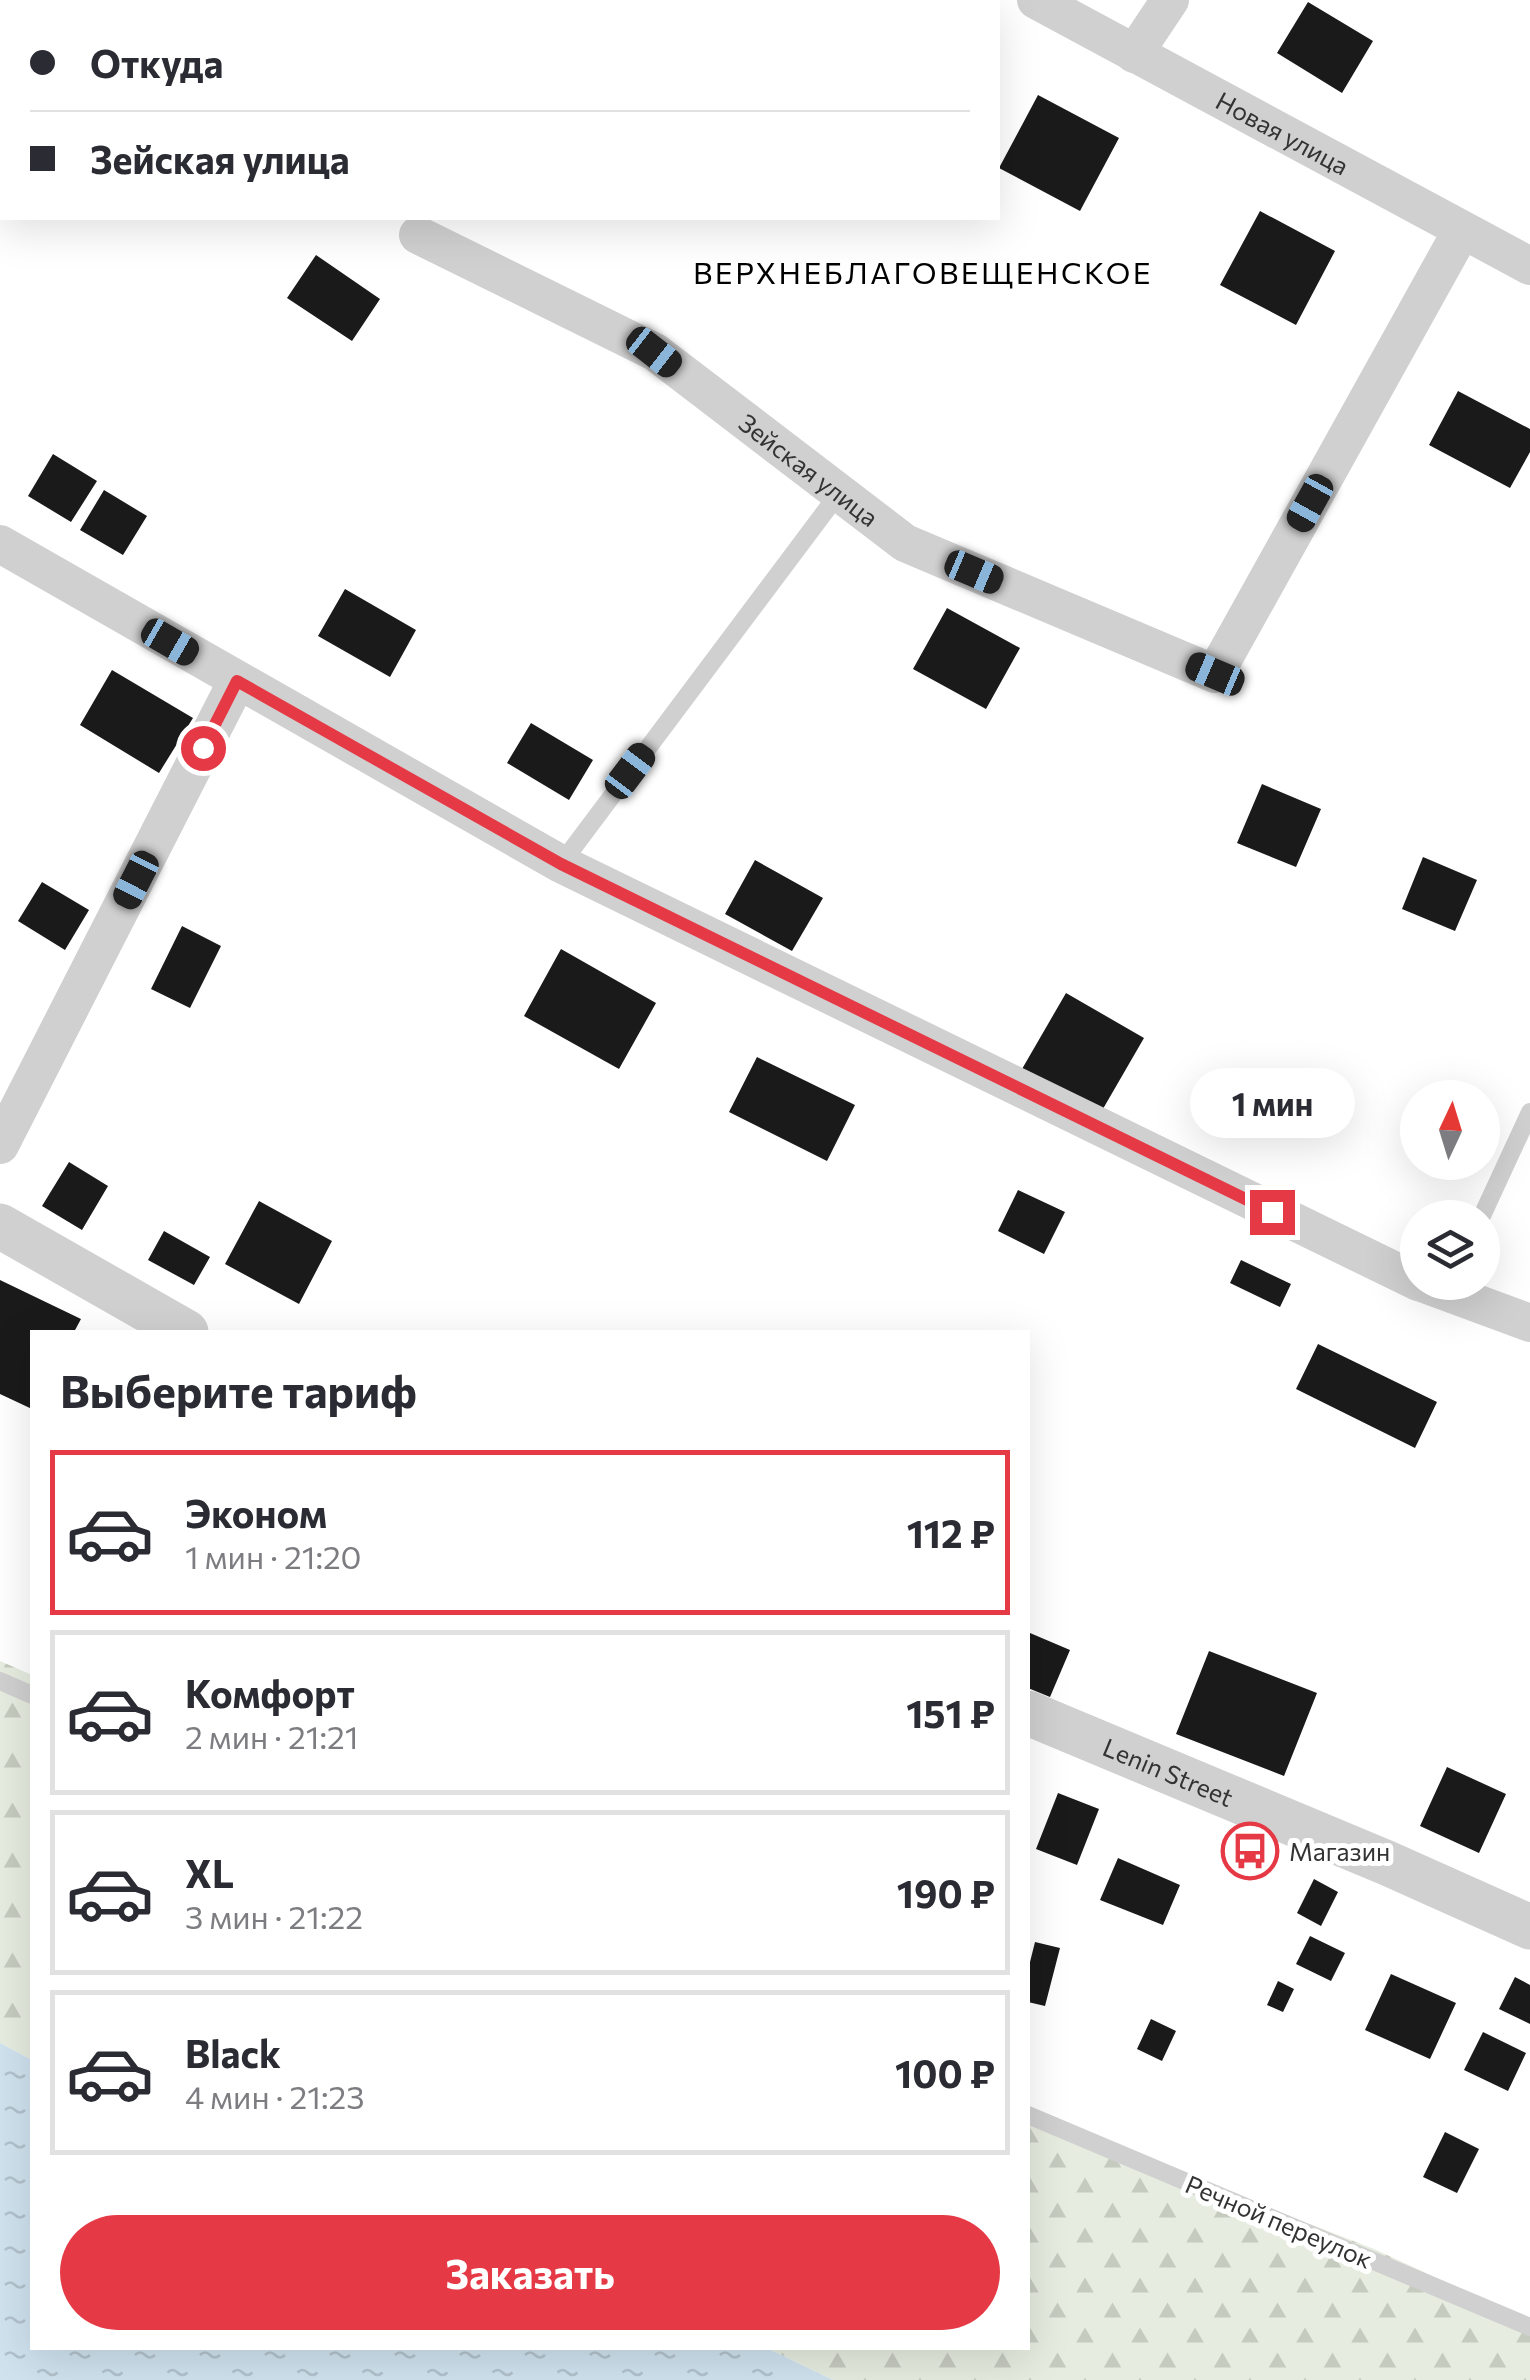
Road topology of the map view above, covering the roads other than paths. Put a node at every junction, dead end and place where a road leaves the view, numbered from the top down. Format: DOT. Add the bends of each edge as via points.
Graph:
graph roads {
  1 [pos="1036,0"];
  2 [pos="1170,0"];
  3 [pos="1134,54"];
  4 [pos="1462,230"];
  5 [pos="418,234"];
  6 [pos="1530,266"];
  7 [pos="839,494"];
  8 [pos="0,544"];
  9 [pos="237,681"];
  10 [pos="561,864"];
  11 [pos="1530,1112"];
  12 [pos="0,1145"];
  13 [pos="1489,1200"];
  14 [pos="0,1226"];
  15 [pos="1400,1269"];
  16 [pos="1471,1300"];
  17 [pos="1530,1323"];
  18 [pos="182,1330"];
  19 [pos="0,1681"];
  20 [pos="30,1694"];
  21 [pos="1030,1714"];
  22 [pos="1530,1927"];
  23 [pos="1030,2116"];
  24 [pos="1530,2328"];
  1 -- 3 [label="street, Новая улица"];
  2 -- 3 [label="street"];
  3 -- 4 [label="street, Новая улица"];
  4 -- 6 [label="street, Новая улица"];
  4 -- 7 [label="street, Зейская улица" via="1215,674 905,543"];
  5 -- 7 [label="street, Зейская улица" via="654,352"];
  7 -- 10 [label="lane"];
  8 -- 9 [label="street"];
  9 -- 10 [label="street"];
  9 -- 12 [label="street"];
  10 -- 15 [label="street"];
  11 -- 13 [label="lane"];
  14 -- 18 [label="street"];
  16 -- 17 [label="street"];
  19 -- 20 [label="lane"];
  21 -- 22 [label="street, Lenin Street"];
  23 -- 24 [label="lane, Речной переулок"];
}
